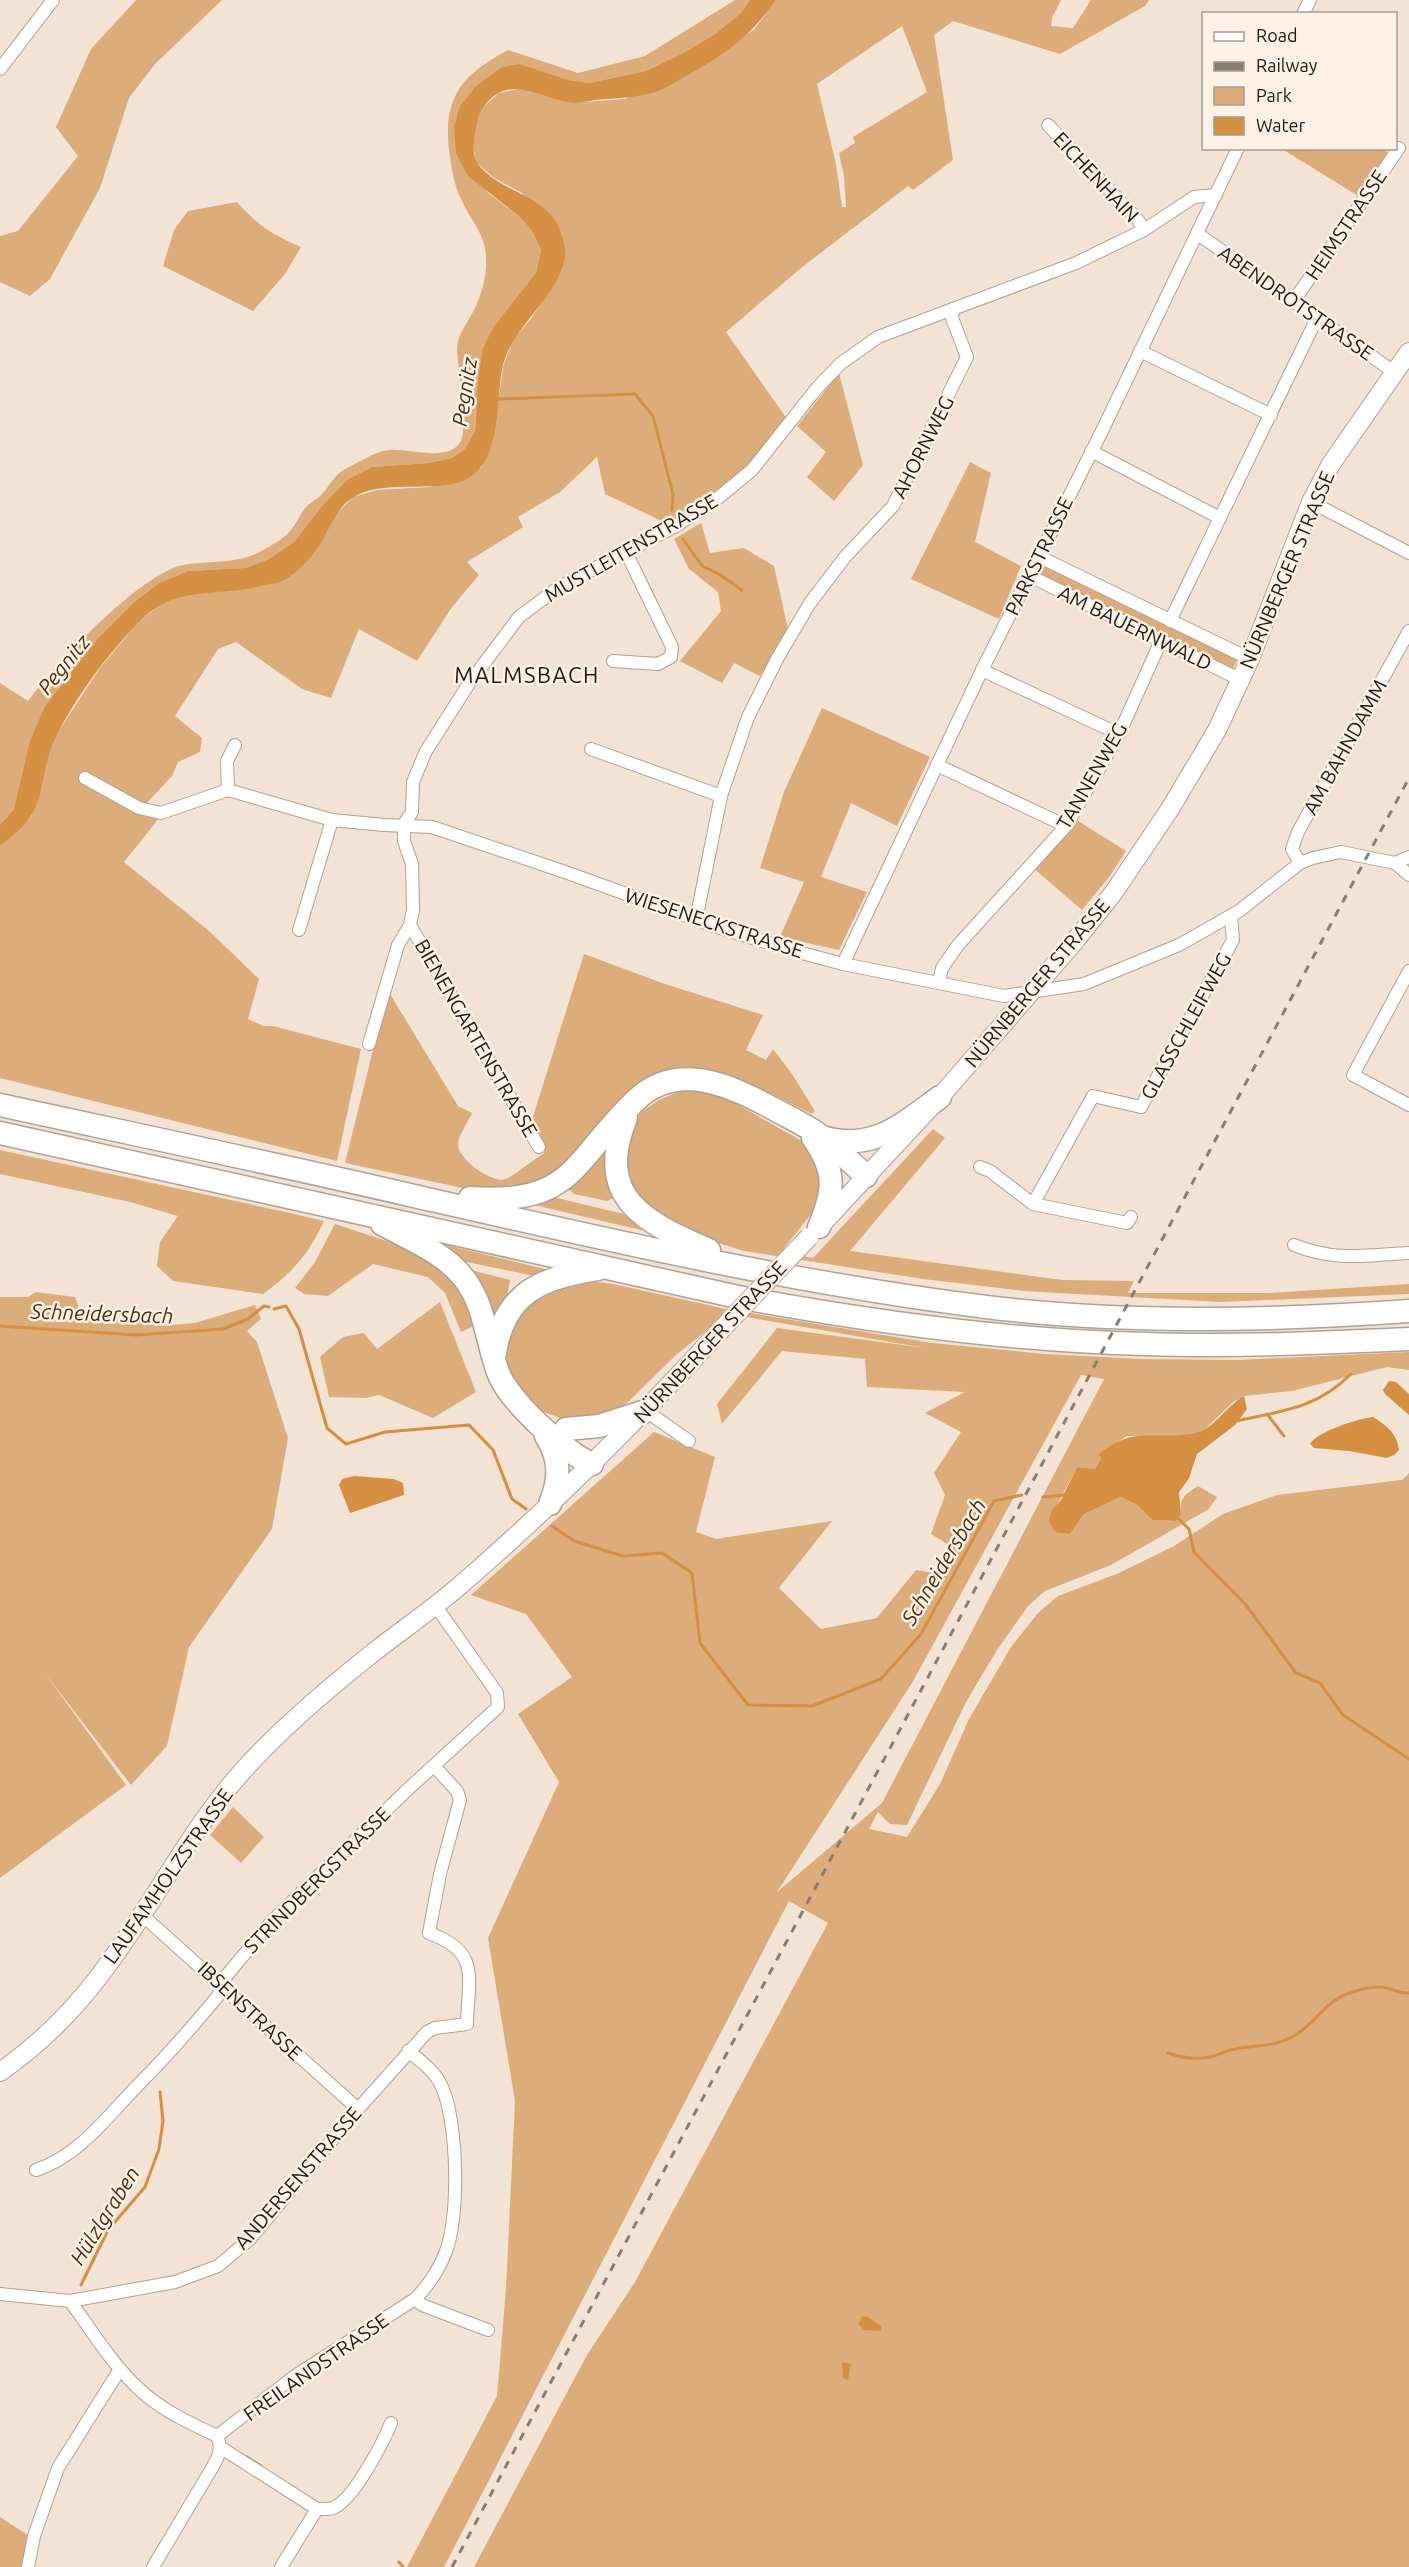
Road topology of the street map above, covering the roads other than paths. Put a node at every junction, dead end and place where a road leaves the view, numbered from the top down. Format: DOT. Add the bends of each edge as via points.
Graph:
graph roads {
  1 [pos="53,0"];
  2 [pos="0,69"];
  3 [pos="1048,125"];
  4 [pos="1237,150"];
  5 [pos="1401,150"];
  6 [pos="1216,195"];
  7 [pos="1144,230"];
  8 [pos="1198,234"];
  9 [pos="1293,302"];
  10 [pos="953,309"];
  11 [pos="1317,318"];
  12 [pos="1140,351"];
  13 [pos="1409,352"];
  14 [pos="1394,372"];
  15 [pos="1271,414"];
  16 [pos="1090,451"];
  17 [pos="1311,502"];
  18 [pos="1220,518"];
  19 [pos="626,552"];
  20 [pos="1409,553"];
  21 [pos="1040,557"];
  22 [pos="1030,576"];
  23 [pos="1170,621"];
  24 [pos="1409,631"];
  25 [pos="1161,641"];
  26 [pos="1250,659"];
  27 [pos="613,661"];
  28 [pos="982,670"];
  29 [pos="1241,680"];
  30 [pos="1119,735"];
  31 [pos="235,745"];
  32 [pos="591,749"];
  33 [pos="937,765"];
  34 [pos="85,778"];
  35 [pos="228,790"];
  36 [pos="721,796"];
  37 [pos="332,820"];
  38 [pos="404,824"];
  39 [pos="1066,826"];
  40 [pos="1409,856"];
  41 [pos="1300,863"];
  42 [pos="1395,863"];
  43 [pos="1409,875"];
  44 [pos="1231,916"];
  45 [pos="696,920"];
  46 [pos="410,925"];
  47 [pos="299,930"];
  48 [pos="843,964"];
  49 [pos="1409,971"];
  50 [pos="939,982"];
  51 [pos="1030,993"];
  52 [pos="369,1044"];
  53 [pos="940,1097"];
  54 [pos="635,1101"];
  55 [pos="0,1105"];
  56 [pos="1409,1105"];
  57 [pos="813,1131"];
  58 [pos="0,1133"];
  59 [pos="539,1147"];
  60 [pos="980,1167"];
  61 [pos="866,1176"];
  62 [pos="402,1193"];
  63 [pos="1033,1204"];
  64 [pos="354,1210"];
  65 [pos="1131,1218"];
  66 [pos="814,1232"];
  67 [pos="1294,1245"];
  68 [pos="1409,1253"];
  69 [pos="608,1268"];
  70 [pos="754,1270"];
  71 [pos="1409,1311"];
  72 [pos="1409,1339"];
  73 [pos="495,1357"];
  74 [pos="646,1411"];
  75 [pos="529,1413"];
  76 [pos="566,1429"];
  77 [pos="689,1441"];
  78 [pos="592,1464"];
  79 [pos="550,1504"];
  80 [pos="532,1520"];
  81 [pos="435,1605"];
  82 [pos="434,1766"];
  83 [pos="141,1914"];
  84 [pos="223,1986"];
  85 [pos="408,2051"];
  86 [pos="0,2072"];
  87 [pos="358,2109"];
  88 [pos="36,2170"];
  89 [pos="0,2294"];
  90 [pos="415,2299"];
  91 [pos="70,2301"];
  92 [pos="488,2330"];
  93 [pos="120,2369"];
  94 [pos="391,2422"];
  95 [pos="219,2442"];
  96 [pos="317,2509"];
  97 [pos="28,2567"];
  98 [pos="153,2567"];
  99 [pos="281,2567"];
  1 -- 2 [label="street"];
  3 -- 7 [label="street, EICHENHAIN"];
  4 -- 6 [label="street, PARKSTRASSE"];
  5 -- 9 [label="street, HEIMSTRASSE"];
  6 -- 7 [label="street, MUSTLEITENSTRASSE" via="1194,197"];
  6 -- 8 [label="street, PARKSTRASSE"];
  7 -- 10 [label="street, MUSTLEITENSTRASSE" via="1076,263"];
  8 -- 9 [label="street, ABENDROTSTRASSE"];
  8 -- 12 [label="street, PARKSTRASSE"];
  9 -- 11 [label="street, ABENDROTSTRASSE"];
  10 -- 19 [label="street, MUSTLEITENSTRASSE" via="859,348 817,388 752,470 713,502"];
  10 -- 36 [label="street, AHORNWEG" via="952,318 967,357 893,506 845,557 810,603 777,659 748,717"];
  11 -- 14 [label="street, ABENDROTSTRASSE"];
  11 -- 15 [label="street"];
  12 -- 15 [label="street"];
  12 -- 16 [label="street, PARKSTRASSE"];
  13 -- 14 [label="main road, NÜRNBERGER STRASSE"];
  14 -- 17 [label="main road, NÜRNBERGER STRASSE" via="1331,465"];
  15 -- 18 [label="street"];
  16 -- 18 [label="street"];
  16 -- 21 [label="street, PARKSTRASSE"];
  17 -- 20 [label="street"];
  17 -- 26 [label="main road, NÜRNBERGER STRASSE"];
  18 -- 23 [label="street"];
  19 -- 27 [label="street" via="672,647 671,657 658,664"];
  19 -- 38 [label="street, MUSTLEITENSTRASSE" via="559,586 519,617 470,682 426,752 413,782 412,812"];
  21 -- 22 [label="street, PARKSTRASSE"];
  21 -- 23 [label="street, AM BAUERNWALD"];
  22 -- 25 [label="street, AM BAUERNWALD"];
  22 -- 28 [label="street, PARKSTRASSE"];
  23 -- 26 [label="street, AM BAUERNWALD"];
  24 -- 41 [label="street, AM BAHNDAMM" via="1298,832 1293,849"];
  25 -- 29 [label="street, AM BAUERNWALD"];
  25 -- 30 [label="street, TANNENWEG"];
  26 -- 29 [label="main road, NÜRNBERGER STRASSE"];
  28 -- 30 [label="street"];
  28 -- 33 [label="street, PARKSTRASSE"];
  29 -- 51 [label="main road, NÜRNBERGER STRASSE" via="1193,770 1127,874"];
  30 -- 39 [label="street, TANNENWEG"];
  31 -- 35 [label="street" via="227,761"];
  32 -- 36 [label="street"];
  33 -- 39 [label="street"];
  33 -- 48 [label="street, PARKSTRASSE"];
  34 -- 35 [label="street" via="139,808 161,813"];
  35 -- 37 [label="street, WIESENECKSTRASSE"];
  36 -- 45 [label="street, AHORNWEG"];
  37 -- 38 [label="street, WIESENECKSTRASSE"];
  37 -- 47 [label="street"];
  38 -- 45 [label="street, WIESENECKSTRASSE" via="432,827"];
  38 -- 46 [label="street, BIENENGARTENSTRASSE" via="404,841 412,864"];
  39 -- 50 [label="street, TANNENWEG" via="958,945 942,968"];
  40 -- 42 [label="street"];
  41 -- 42 [label="street, WIESENECKSTRASSE" via="1341,852"];
  41 -- 44 [label="street, WIESENECKSTRASSE"];
  42 -- 43 [label="street"];
  44 -- 51 [label="street, WIESENECKSTRASSE" via="1179,945 1084,984"];
  44 -- 63 [label="street, GLASSCHLEIFWEG" via="1233,940 1141,1107 1093,1096"];
  45 -- 48 [label="street, WIESENECKSTRASSE"];
  46 -- 52 [label="street" via="398,945"];
  46 -- 59 [label="street, BIENENGARTENSTRASSE"];
  48 -- 50 [label="street, WIESENECKSTRASSE"];
  49 -- 56 [label="street" via="1353,1075"];
  50 -- 51 [label="street, WIESENECKSTRASSE" via="1004,996"];
  51 -- 53 [label="main road, NÜRNBERGER STRASSE"];
  53 -- 57 [label="highway" via="868,1141 849,1142"];
  53 -- 61 [label="main road, NÜRNBERGER STRASSE"];
  54 -- 57 [label="highway" via="669,1082 705,1079 737,1090"];
  54 -- 62 [label="highway" via="580,1164 554,1186 540,1192 508,1199"];
  54 -- 70 [label="highway" via="618,1140 616,1166 622,1192 633,1208 686,1240"];
  55 -- 62 [label="highway"];
  57 -- 61 [label="highway"];
  57 -- 66 [label="highway" via="826,1158 832,1184"];
  58 -- 64 [label="highway"];
  60 -- 63 [label="street"];
  61 -- 66 [label="main road, NÜRNBERGER STRASSE"];
  62 -- 70 [label="highway"];
  63 -- 65 [label="street" via="1127,1223"];
  64 -- 69 [label="highway"];
  64 -- 73 [label="highway" via="454,1267 478,1303"];
  66 -- 74 [label="main road, NÜRNBERGER STRASSE, bridge"];
  67 -- 68 [label="street" via="1336,1257"];
  69 -- 72 [label="highway" via="804,1310 981,1333 1243,1346"];
  69 -- 73 [label="highway" via="559,1276 527,1292 504,1318"];
  70 -- 71 [label="highway" via="988,1307 1072,1314 1336,1317"];
  73 -- 75 [label="highway" via="507,1390"];
  74 -- 76 [label="highway" via="599,1426"];
  74 -- 77 [label="street"];
  74 -- 78 [label="main road, NÜRNBERGER STRASSE"];
  75 -- 76 [label="highway"];
  75 -- 78 [label="highway" via="567,1450"];
  75 -- 79 [label="highway" via="551,1444 559,1467"];
  76 -- 78 [label="highway" via="586,1449"];
  78 -- 79 [label="main road, NÜRNBERGER STRASSE"];
  79 -- 80 [label="main road, NÜRNBERGER STRASSE"];
  80 -- 81 [label="main road, LAUFAMHOLZSTRASSE"];
  81 -- 82 [label="street, STRINDBERGSTRASSE" via="499,1700 492,1714"];
  81 -- 83 [label="main road, LAUFAMHOLZSTRASSE" via="353,1668 259,1754 204,1819"];
  82 -- 84 [label="street, STRINDBERGSTRASSE" via="272,1921 238,1960"];
  82 -- 85 [label="street, ANDERSENSTRASSE" via="457,1791 460,1800 429,1933 450,1941 465,1955 469,1972 467,2024 435,2028"];
  83 -- 84 [label="street, IBSENSTRASSE"];
  83 -- 86 [label="main road, LAUFAMHOLZSTRASSE" via="79,2001"];
  84 -- 87 [label="street, IBSENSTRASSE"];
  84 -- 88 [label="street, STRINDBERGSTRASSE" via="171,2051 107,2120 54,2163"];
  85 -- 87 [label="street, ANDERSENSTRASSE"];
  85 -- 90 [label="street, FREILANDSTRASSE" via="426,2065 442,2086 450,2118 455,2181 454,2215 446,2253 428,2287"];
  87 -- 91 [label="street, ANDERSENSTRASSE" via="250,2240 218,2266 175,2282"];
  89 -- 91 [label="street, ANDERSENSTRASSE"];
  90 -- 92 [label="street"];
  90 -- 95 [label="street, FREILANDSTRASSE" via="295,2376"];
  91 -- 93 [label="street"];
  93 -- 95 [label="street" via="140,2390"];
  93 -- 97 [label="street" via="58,2468 34,2536"];
  94 -- 96 [label="street" via="383,2442 346,2500 333,2509"];
  95 -- 96 [label="street"];
  95 -- 98 [label="street" via="220,2451 212,2468"];
  96 -- 99 [label="street"];
}
